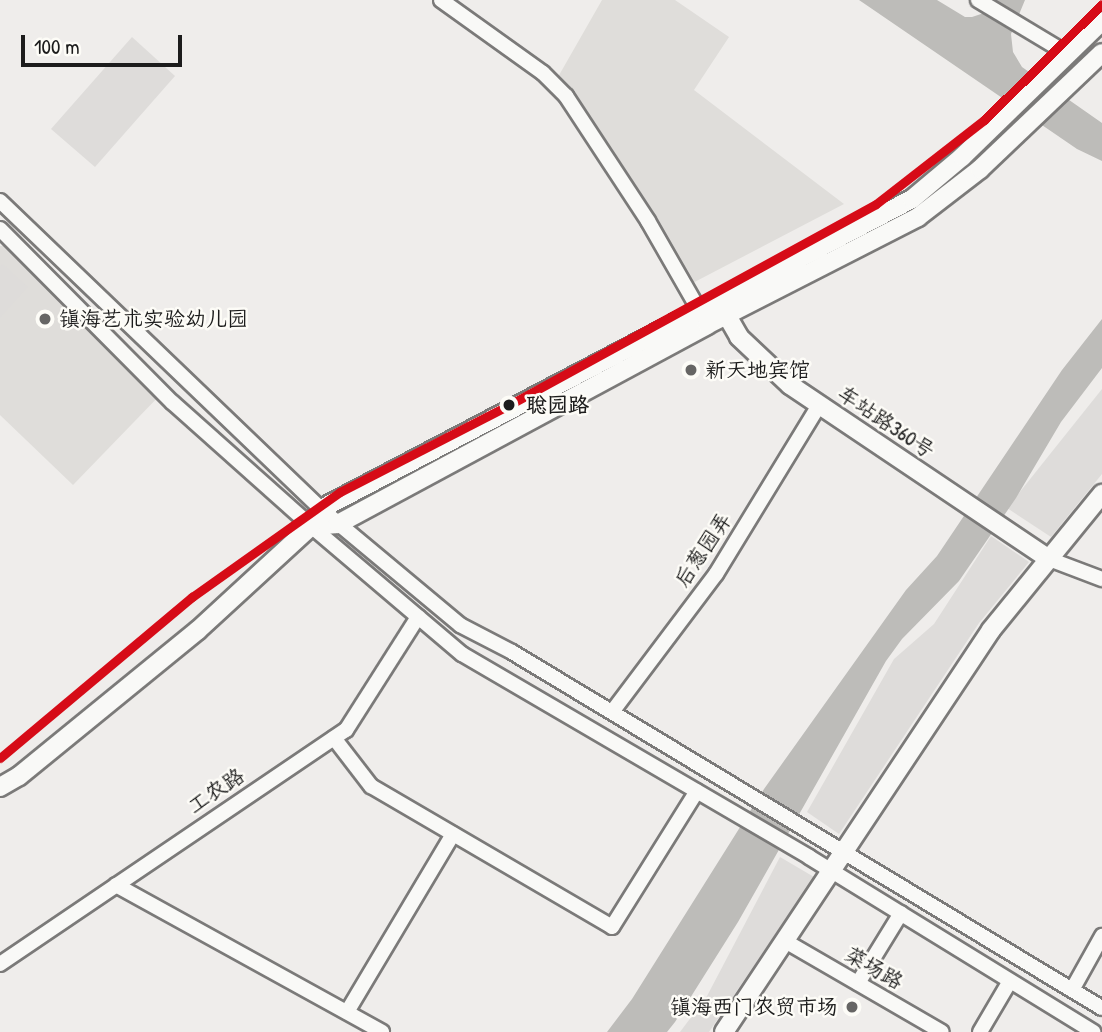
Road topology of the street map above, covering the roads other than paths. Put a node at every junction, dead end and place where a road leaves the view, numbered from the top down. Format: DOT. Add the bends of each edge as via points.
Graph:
graph roads {
  1 [pos="441,0"];
  2 [pos="978,0"];
  3 [pos="1102,21"];
  4 [pos="1102,53"];
  5 [pos="1069,54"];
  6 [pos="0,201"];
  7 [pos="0,229"];
  8 [pos="723,308"];
  9 [pos="703,318"];
  10 [pos="819,405"];
  11 [pos="1102,494"];
  12 [pos="321,509"];
  13 [pos="338,524"];
  14 [pos="311,526"];
  15 [pos="1049,559"];
  16 [pos="1102,579"];
  17 [pos="418,617"];
  18 [pos="612,712"];
  19 [pos="334,738"];
  20 [pos="0,787"];
  21 [pos="697,791"];
  22 [pos="453,834"];
  23 [pos="844,852"];
  24 [pos="831,871"];
  25 [pos="116,885"];
  26 [pos="901,913"];
  27 [pos="1102,936"];
  28 [pos="785,941"];
  29 [pos="0,964"];
  30 [pos="1010,981"];
  31 [pos="858,983"];
  32 [pos="1072,989"];
  33 [pos="1102,1008"];
  34 [pos="346,1012"];
  35 [pos="382,1032"];
  36 [pos="724,1032"];
  37 [pos="942,1032"];
  38 [pos="980,1032"];
  39 [pos="1094,1032"];
  1 -- 9 [label="street" via="543,73 566,96 648,221"];
  2 -- 5 [label="street"];
  3 -- 5 [label="main road"];
  4 -- 8 [label="main road" via="981,169 918,217"];
  5 -- 8 [label="main road" via="962,158 912,199"];
  6 -- 12 [label="street"];
  7 -- 14 [label="street" via="173,403"];
  8 -- 9 [label="main road"];
  8 -- 10 [label="main road, 车站路360号" via="739,337 790,385"];
  9 -- 12 [label="main road"];
  9 -- 13 [label="main road"];
  10 -- 15 [label="main road, 车站路360号"];
  10 -- 18 [label="street, 后葱园弄" via="716,574"];
  11 -- 15 [label="main road"];
  12 -- 13 [label="street"];
  12 -- 14 [label="main road"];
  13 -- 14 [label="main road"];
  13 -- 18 [label="street" via="460,625"];
  14 -- 17 [label="street"];
  14 -- 20 [label="main road" via="197,631"];
  15 -- 16 [label="street"];
  15 -- 23 [label="main road" via="991,630"];
  17 -- 19 [label="street, 工农路" via="346,730"];
  17 -- 21 [label="street" via="463,654"];
  18 -- 23 [label="street"];
  19 -- 22 [label="street" via="371,786"];
  19 -- 25 [label="street, 工农路"];
  21 -- 22 [label="street" via="612,927"];
  21 -- 24 [label="street"];
  22 -- 34 [label="street"];
  23 -- 24 [label="main road"];
  23 -- 32 [label="street"];
  24 -- 26 [label="street"];
  24 -- 28 [label="main road"];
  25 -- 29 [label="street, 工农路"];
  25 -- 34 [label="street"];
  26 -- 30 [label="street"];
  26 -- 31 [label="street"];
  27 -- 32 [label="street"];
  28 -- 31 [label="street, 菜场路"];
  28 -- 36 [label="main road"];
  30 -- 38 [label="street"];
  30 -- 39 [label="street"];
  31 -- 37 [label="street, 菜场路"];
  32 -- 33 [label="street"];
  34 -- 35 [label="street"];
}
